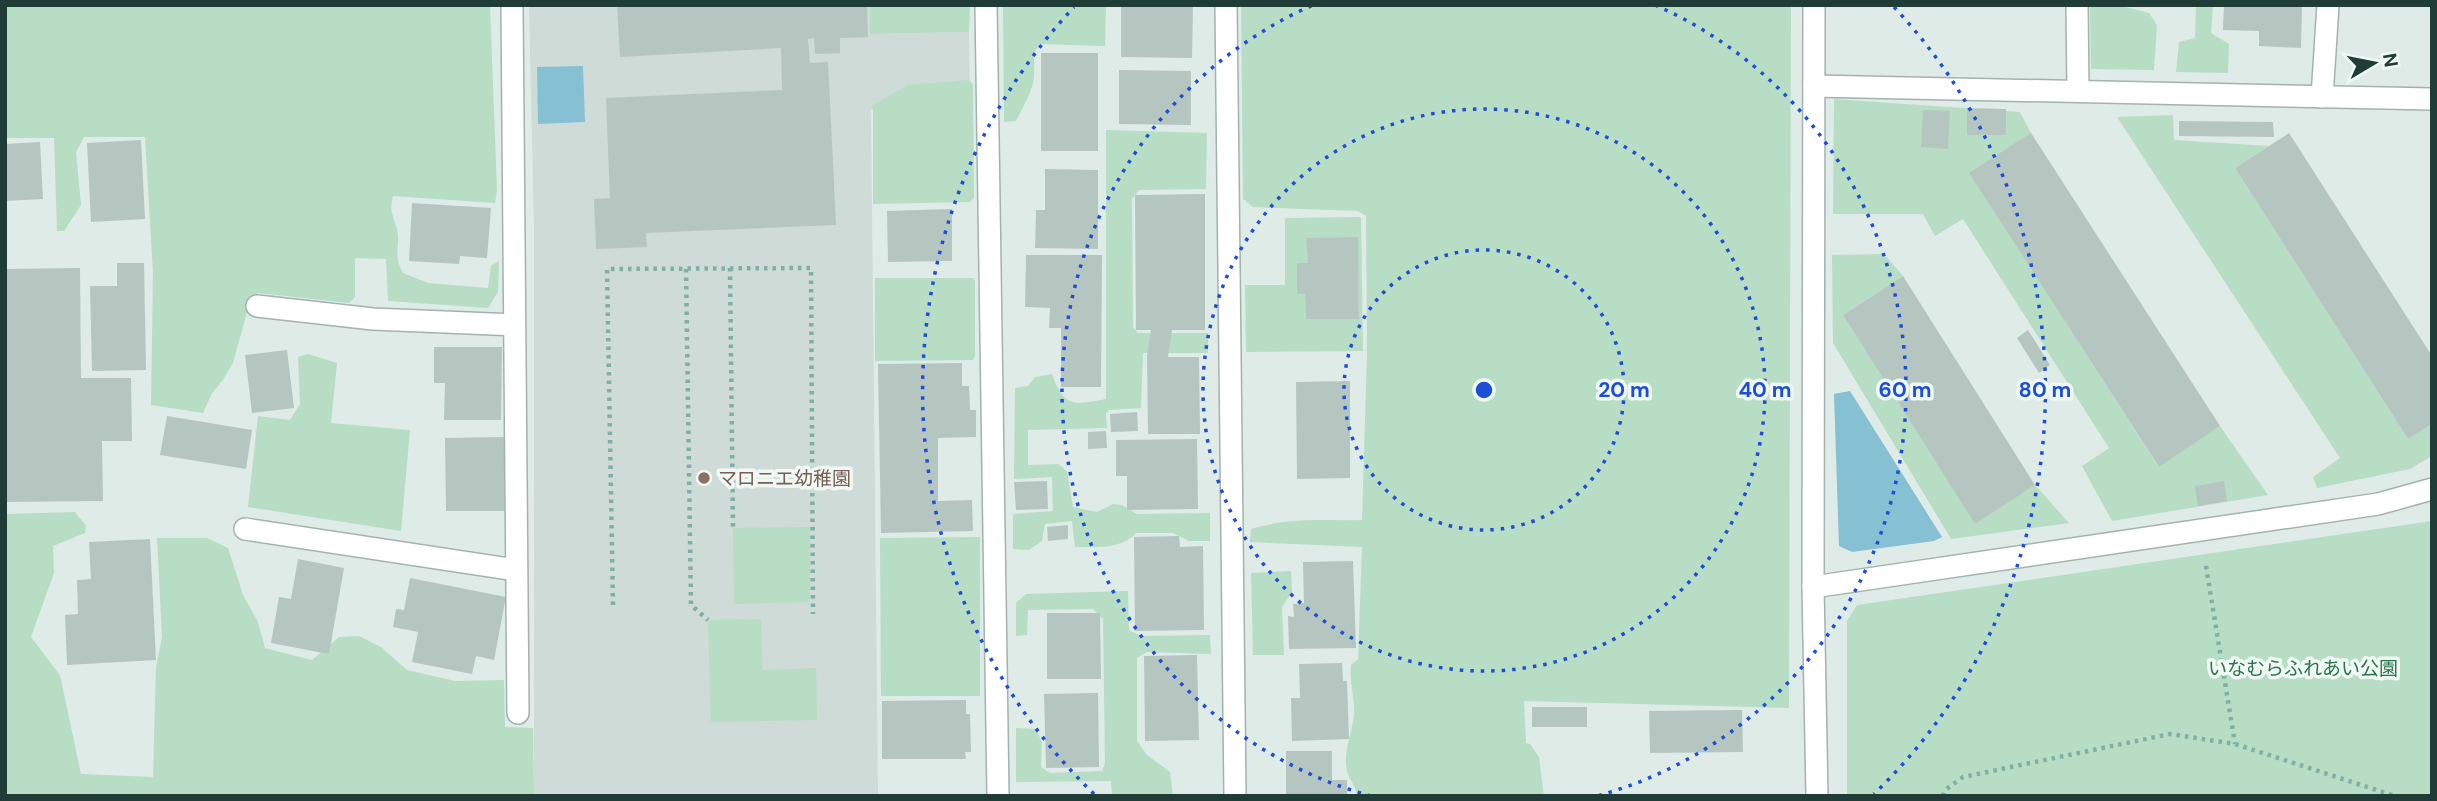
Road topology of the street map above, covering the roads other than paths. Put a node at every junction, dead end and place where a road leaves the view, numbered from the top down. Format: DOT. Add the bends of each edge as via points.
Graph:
graph roads {
  1 [pos="512,5"];
  2 [pos="986,5"];
  3 [pos="1226,5"];
  4 [pos="1814,5"];
  5 [pos="2077,5"];
  6 [pos="2328,5"];
  7 [pos="1814,86"];
  8 [pos="2078,91"];
  9 [pos="2322,97"];
  10 [pos="2432,99"];
  11 [pos="257,306"];
  12 [pos="514,325"];
  13 [pos="2432,489"];
  14 [pos="245,529"];
  15 [pos="516,570"];
  16 [pos="1813,587"];
  17 [pos="518,713"];
  18 [pos="998,796"];
  19 [pos="1235,796"];
  20 [pos="1817,796"];
  1 -- 12 [label="street"];
  2 -- 18 [label="street"];
  3 -- 19 [label="street"];
  4 -- 7 [label="street"];
  5 -- 8 [label="street"];
  6 -- 9 [label="street"];
  7 -- 8 [label="street"];
  7 -- 16 [label="street"];
  8 -- 9 [label="street"];
  9 -- 10 [label="street"];
  11 -- 12 [label="street" via="373,319"];
  12 -- 15 [label="street"];
  13 -- 16 [label="street" via="2378,504"];
  14 -- 15 [label="street"];
  15 -- 17 [label="street"];
  16 -- 20 [label="street"];
}
